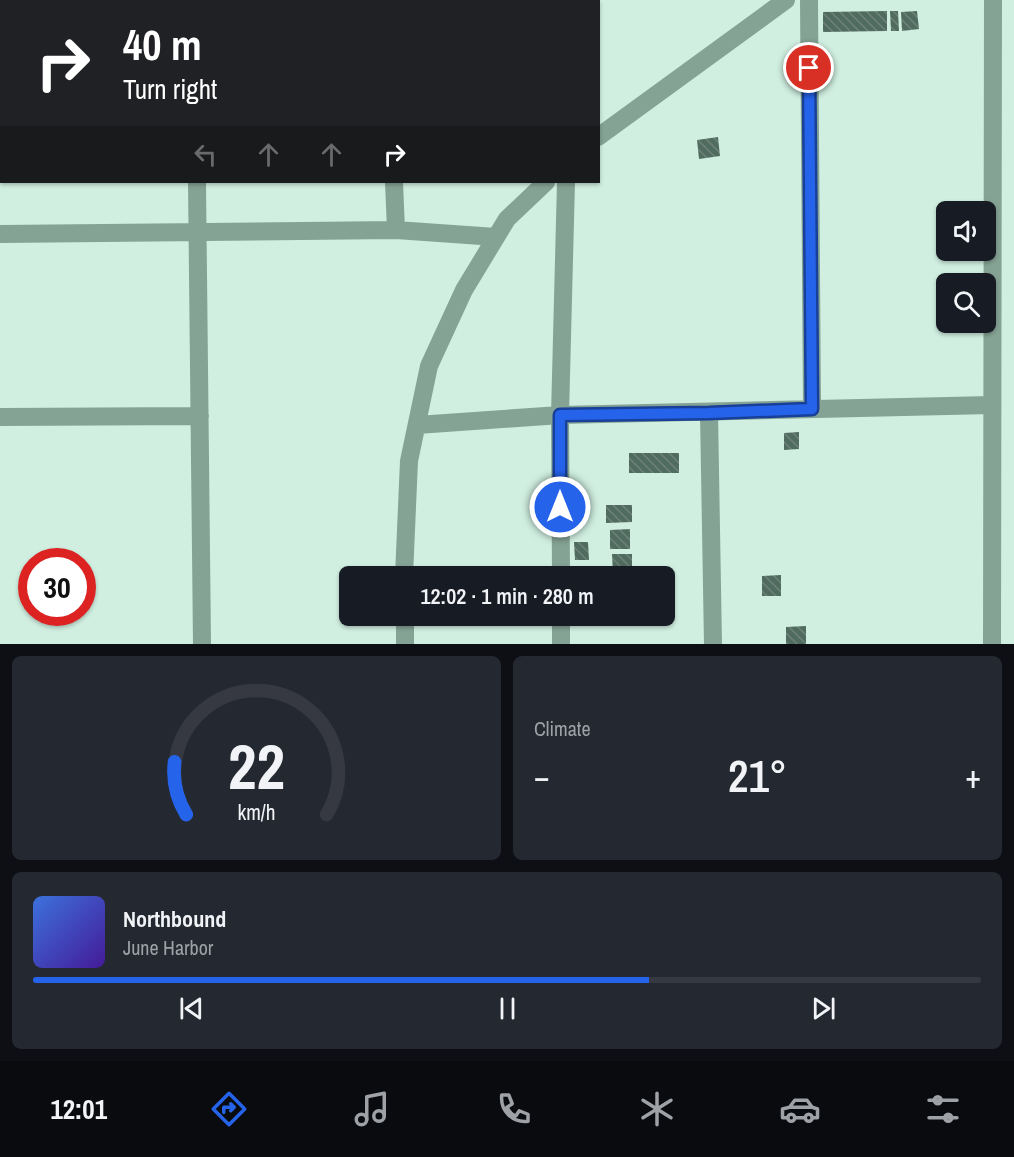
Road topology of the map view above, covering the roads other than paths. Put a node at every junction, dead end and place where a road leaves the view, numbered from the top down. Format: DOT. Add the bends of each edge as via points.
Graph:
graph roads {
  1 [pos="786,0"];
  2 [pos="809,0"];
  3 [pos="993,0"];
  4 [pos="600,136"];
  5 [pos="197,183"];
  6 [pos="394,183"];
  7 [pos="545,183"];
  8 [pos="566,183"];
  9 [pos="396,230"];
  10 [pos="198,232"];
  11 [pos="0,234"];
  12 [pos="496,237"];
  13 [pos="991,405"];
  14 [pos="812,409"];
  15 [pos="709,413"];
  16 [pos="560,415"];
  17 [pos="200,416"];
  18 [pos="0,417"];
  19 [pos="417,425"];
  20 [pos="404,566"];
  21 [pos="561,566"];
  22 [pos="405,626"];
  23 [pos="561,626"];
  24 [pos="202,644"];
  25 [pos="405,644"];
  26 [pos="561,644"];
  27 [pos="712,644"];
  28 [pos="992,644"];
  1 -- 4 [label="street"];
  2 -- 14 [label="street"];
  3 -- 13 [label="street"];
  5 -- 10 [label="street"];
  6 -- 9 [label="street"];
  7 -- 12 [label="street" via="507,219"];
  8 -- 16 [label="street"];
  9 -- 10 [label="street"];
  9 -- 12 [label="street"];
  10 -- 11 [label="street"];
  10 -- 17 [label="street"];
  12 -- 19 [label="street" via="464,290 429,366"];
  13 -- 14 [label="street"];
  13 -- 28 [label="street"];
  14 -- 15 [label="street"];
  15 -- 16 [label="street"];
  15 -- 27 [label="street"];
  16 -- 19 [label="street"];
  16 -- 21 [label="street"];
  17 -- 18 [label="street"];
  17 -- 24 [label="street"];
  19 -- 20 [label="street" via="409,461"];
  22 -- 25 [label="street"];
  23 -- 26 [label="street"];
}
